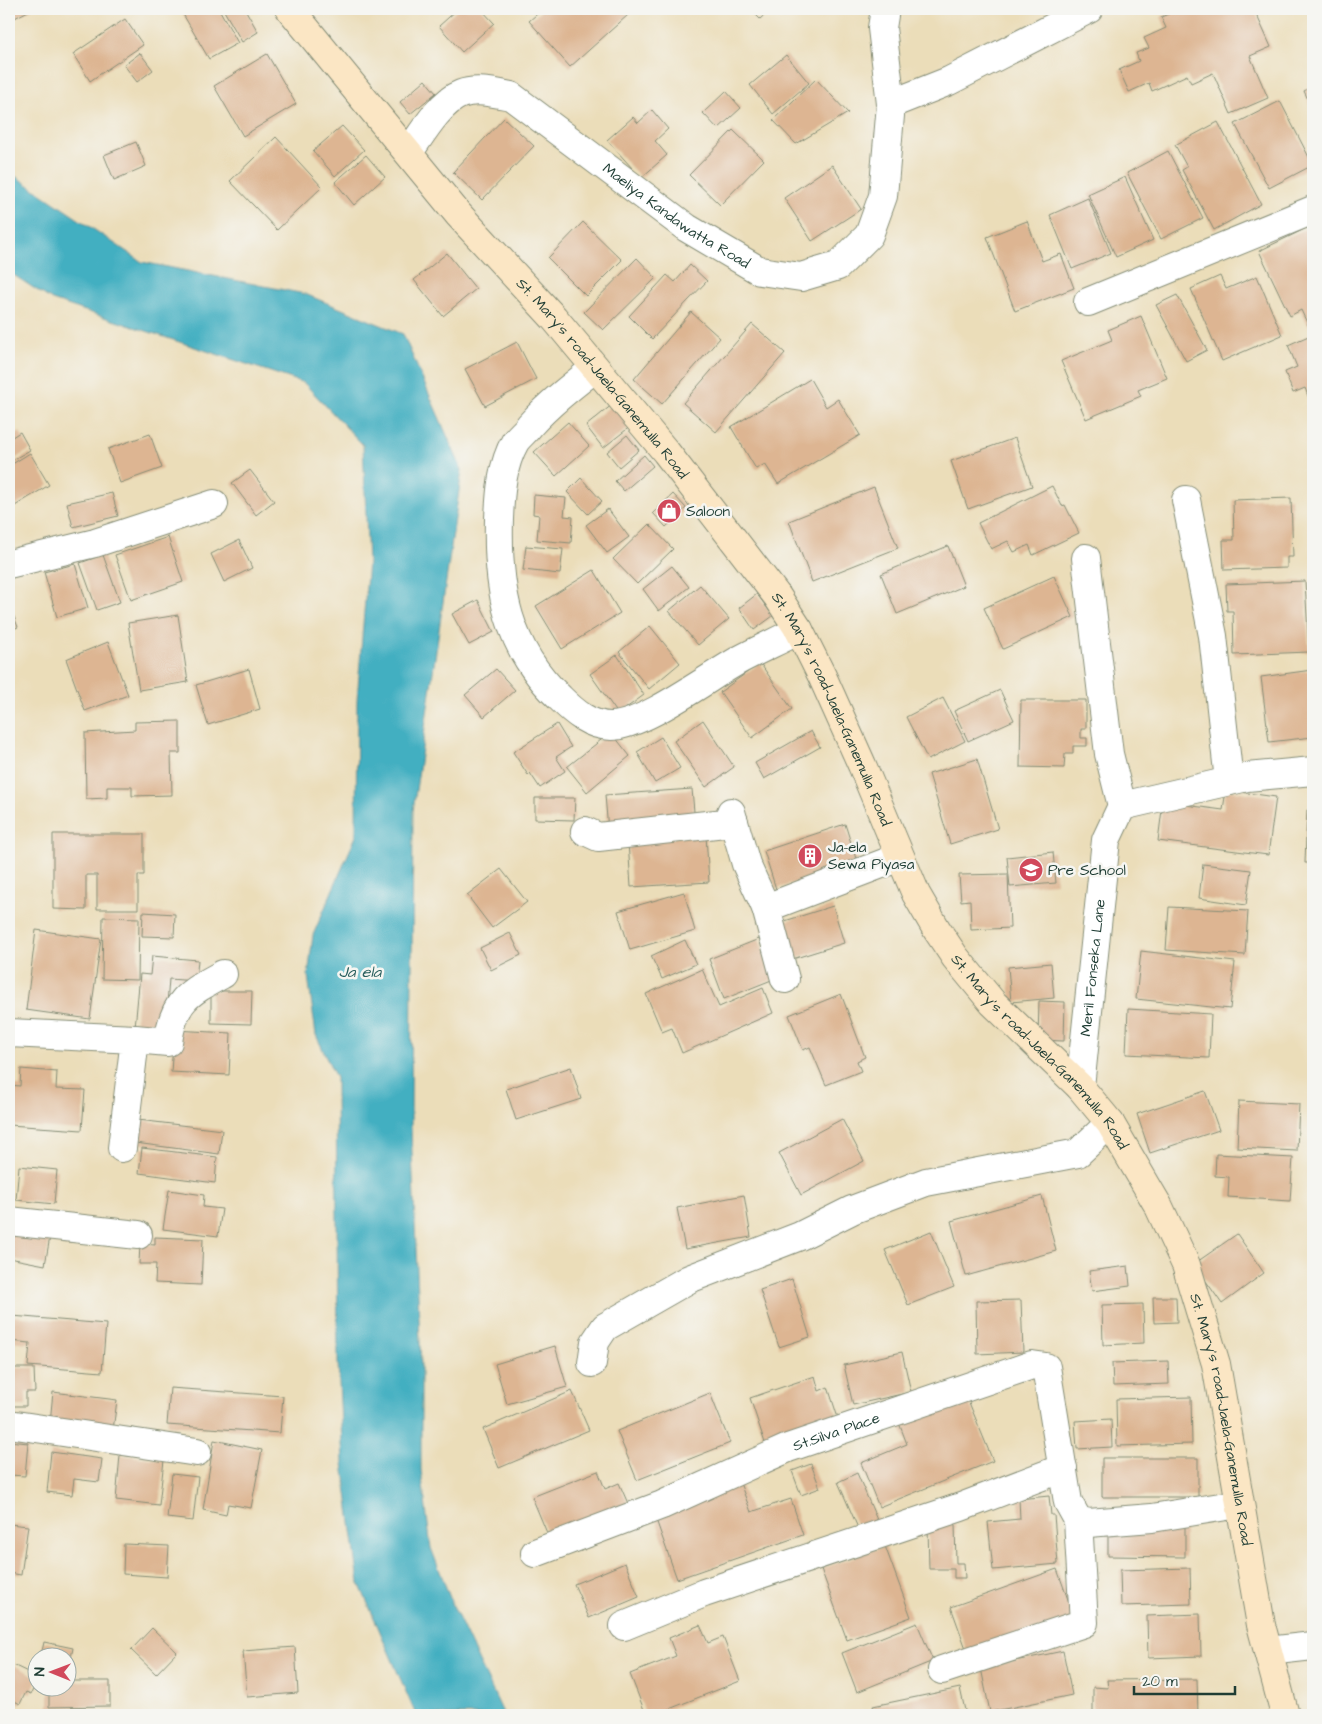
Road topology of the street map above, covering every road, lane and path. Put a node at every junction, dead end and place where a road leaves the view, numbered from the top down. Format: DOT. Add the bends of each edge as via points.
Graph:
graph roads {
  1 [pos="290,9"];
  2 [pos="1089,9"];
  3 [pos="878,15"];
  4 [pos="891,104"];
  5 [pos="408,152"];
  6 [pos="1313,210"];
  7 [pos="1088,302"];
  8 [pos="595,368"];
  9 [pos="1186,500"];
  10 [pos="214,504"];
  11 [pos="1086,558"];
  12 [pos="9,564"];
  13 [pos="799,630"];
  14 [pos="1313,771"];
  15 [pos="1229,781"];
  16 [pos="1122,806"];
  17 [pos="586,832"];
  18 [pos="900,857"];
  19 [pos="766,908"];
  20 [pos="223,974"];
  21 [pos="784,979"];
  22 [pos="9,1033"];
  23 [pos="135,1039"];
  24 [pos="1080,1087"];
  25 [pos="1110,1123"];
  26 [pos="122,1148"];
  27 [pos="9,1221"];
  28 [pos="138,1236"];
  29 [pos="592,1362"];
  30 [pos="9,1424"];
  31 [pos="196,1452"];
  32 [pos="1063,1468"];
  33 [pos="1239,1504"];
  34 [pos="1078,1520"];
  35 [pos="535,1554"];
  36 [pos="624,1626"];
  37 [pos="1313,1646"];
  38 [pos="1268,1651"];
  39 [pos="942,1670"];
  40 [pos="1285,1715"];
  1 -- 5 [label="main road, St. Mary's road-Jaela-Ganemulla Road"];
  2 -- 4 [label="street" via="949,81"];
  3 -- 4 [label="street, Maeliya Kandawatta Road"];
  4 -- 5 [label="street, Maeliya Kandawatta Road" via="883,196 869,236 838,266 801,277 760,270 687,228 511,96 490,91 460,94 438,112"];
  5 -- 8 [label="main road, St. Mary's road-Jaela-Ganemulla Road" via="458,214 554,318"];
  6 -- 7 [label="street"];
  8 -- 13 [label="main road, St. Mary's road-Jaela-Ganemulla Road" via="666,452 777,596"];
  8 -- 13 [label="street" via="550,404 516,442 500,486 502,591 507,614 522,651 542,681 580,717 611,726 639,719"];
  9 -- 15 [label="street" via="1213,636"];
  10 -- 12 [label="street" via="95,543"];
  11 -- 16 [label="street" via="1109,754"];
  13 -- 18 [label="main road, St. Mary's road-Jaela-Ganemulla Road" via="862,765"];
  14 -- 15 [label="street"];
  15 -- 16 [label="street"];
  16 -- 24 [label="street, Meril Fonseka Lane" via="1106,840"];
  17 -- 19 [label="street" via="598,837 732,817 746,864"];
  18 -- 19 [label="street"];
  18 -- 24 [label="main road, St. Mary's road-Jaela-Ganemulla Road" via="916,894 955,956 993,1002"];
  19 -- 21 [label="street"];
  20 -- 23 [label="street" via="190,992 172,1020 168,1042"];
  22 -- 23 [label="street"];
  23 -- 26 [label="street"];
  24 -- 25 [label="main road, St. Mary's road-Jaela-Ganemulla Road"];
  25 -- 29 [label="street" via="1078,1153 926,1182 689,1279 605,1327 595,1342"];
  25 -- 33 [label="main road, St. Mary's road-Jaela-Ganemulla Road" via="1159,1207 1186,1265 1216,1364"];
  27 -- 28 [label="street"];
  30 -- 31 [label="street"];
  32 -- 34 [label="street, St.Silva Place" via="1068,1502"];
  32 -- 35 [label="street, St.Silva Place" via="1046,1367 1032,1365 788,1448 662,1505"];
  32 -- 36 [label="street" via="961,1507 704,1593"];
  33 -- 34 [label="street" via="1152,1518 1088,1523"];
  33 -- 38 [label="main road, St. Mary's road-Jaela-Ganemulla Road"];
  34 -- 39 [label="street" via="1084,1624"];
  37 -- 38 [label="street"];
  38 -- 40 [label="main road, St. Mary's road-Jaela-Ganemulla Road"];
}
